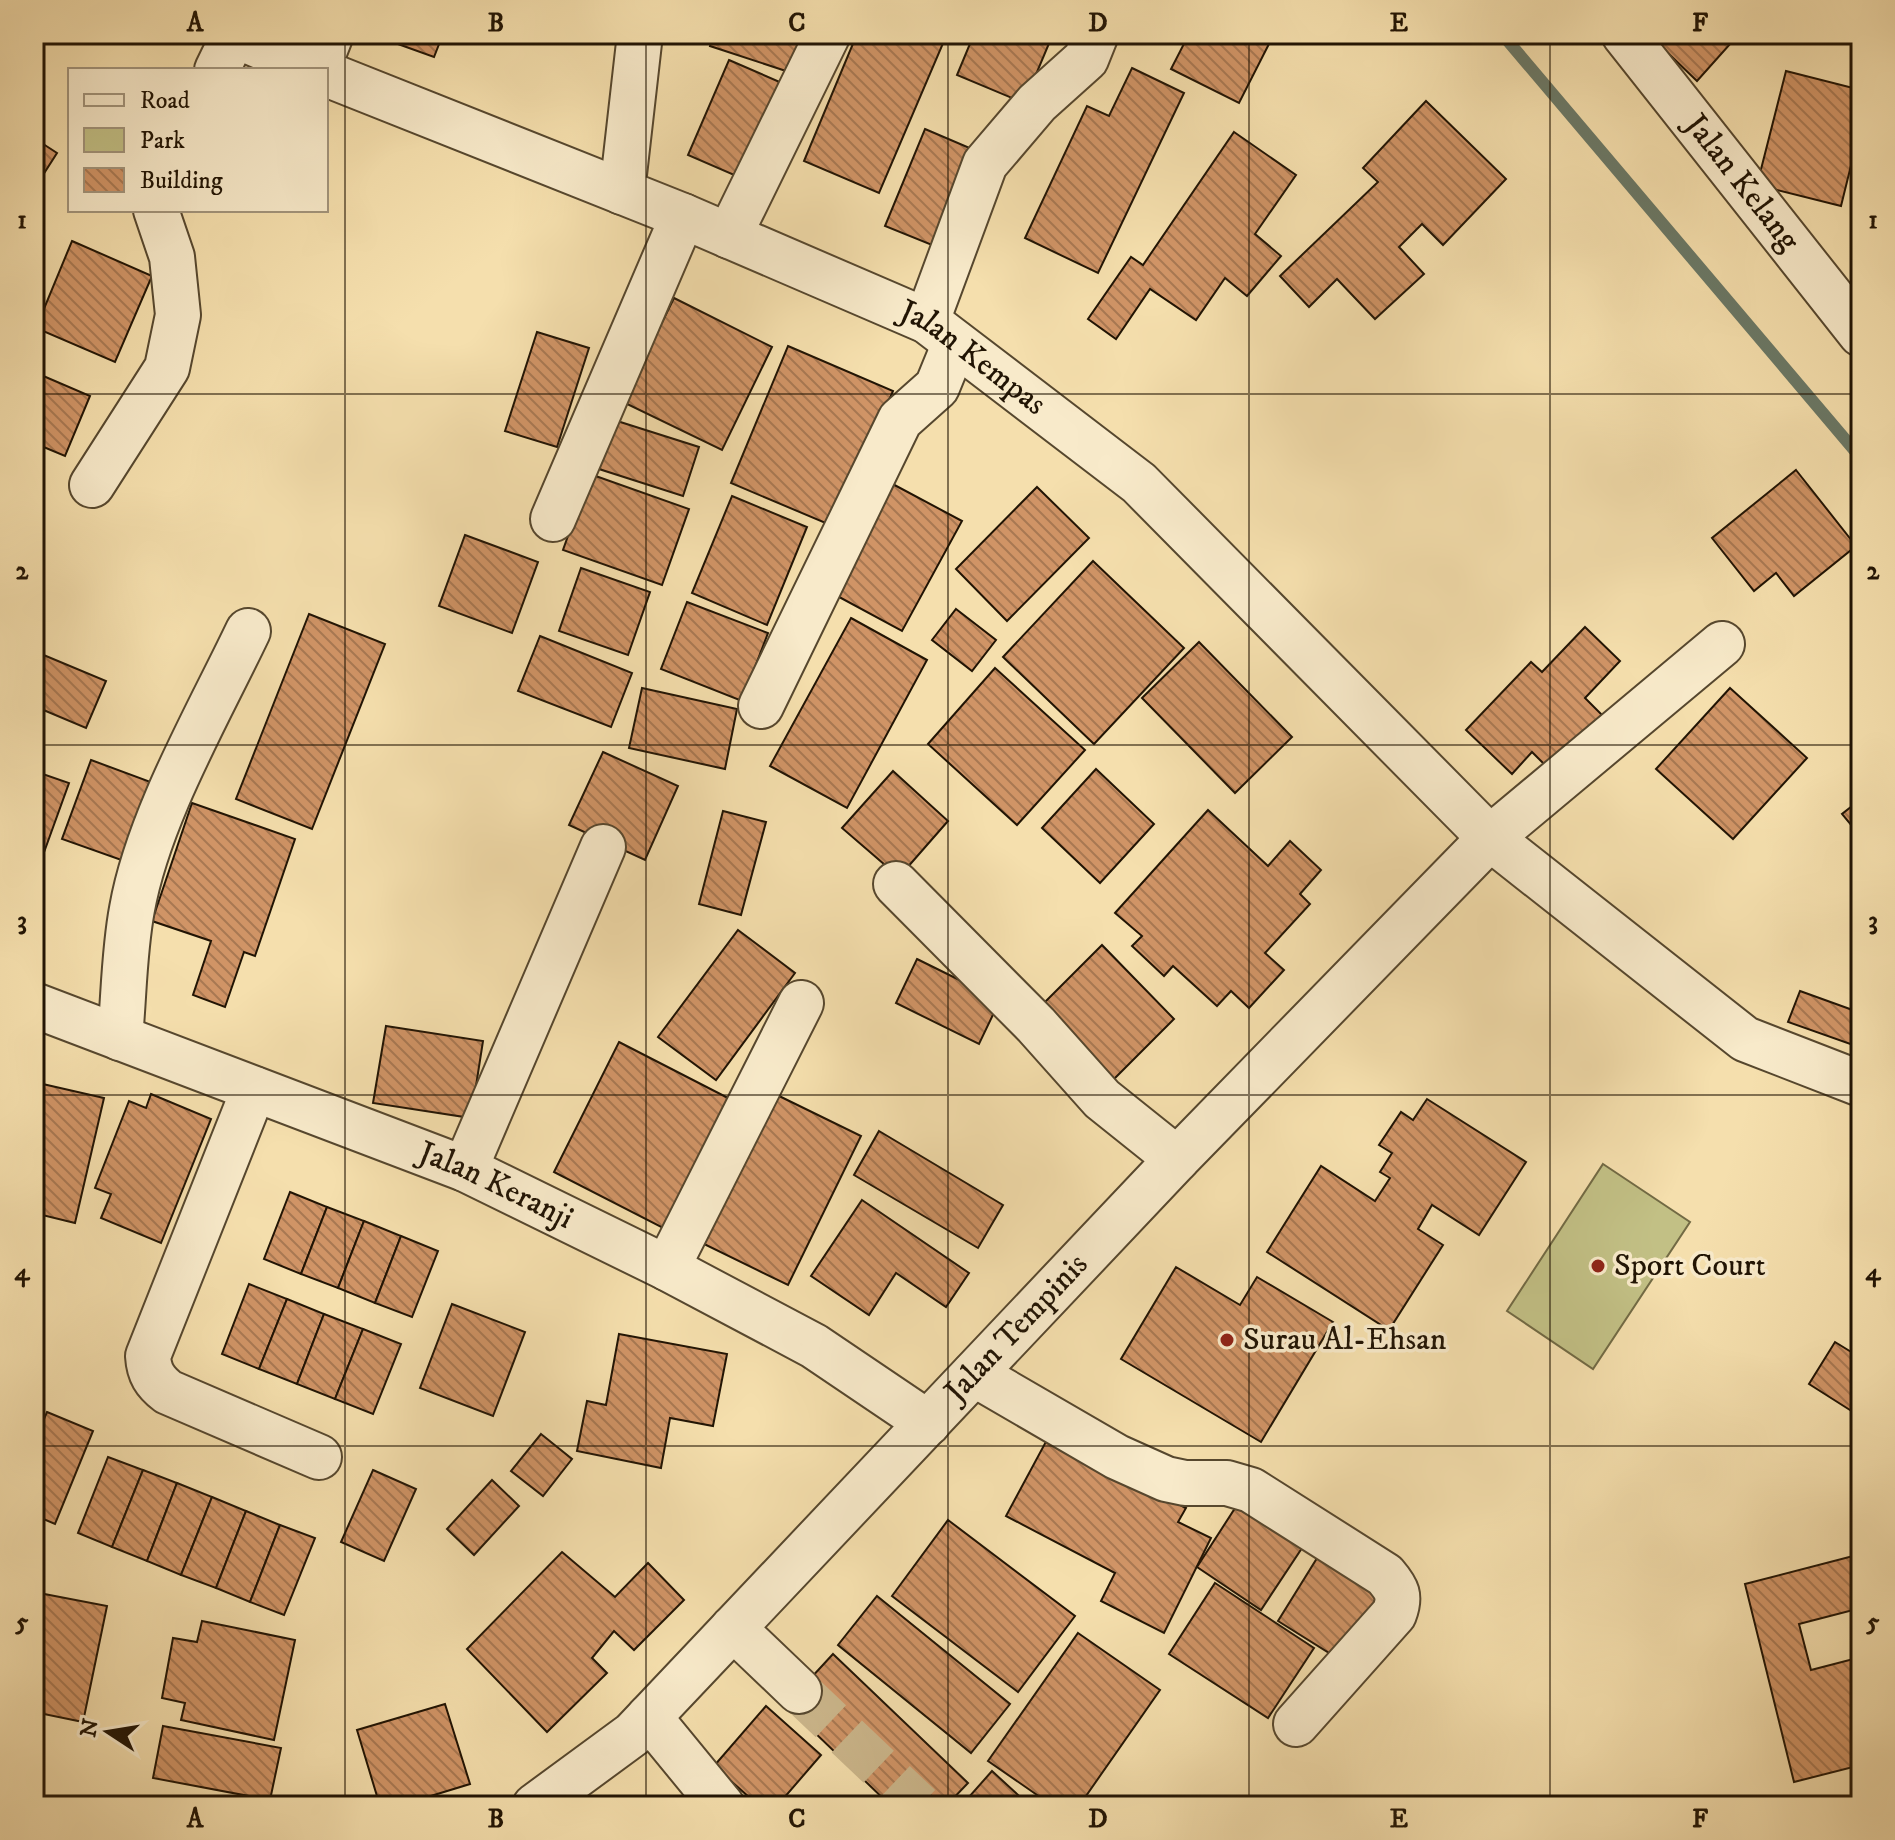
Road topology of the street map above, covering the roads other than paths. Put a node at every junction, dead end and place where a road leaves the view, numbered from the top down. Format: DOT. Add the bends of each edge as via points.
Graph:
graph roads {
  1 [pos="233,34"];
  2 [pos="331,34"];
  3 [pos="640,34"];
  4 [pos="828,34"];
  5 [pos="1096,34"];
  6 [pos="1624,34"];
  7 [pos="218,68"];
  8 [pos="312,68"];
  9 [pos="318,68"];
  10 [pos="328,75"];
  11 [pos="622,192"];
  12 [pos="157,212"];
  13 [pos="683,216"];
  14 [pos="729,236"];
  15 [pos="941,332"];
  16 [pos="1861,334"];
  17 [pos="92,485"];
  18 [pos="553,519"];
  19 [pos="248,631"];
  20 [pos="1722,644"];
  21 [pos="761,706"];
  22 [pos="1490,838"];
  23 [pos="603,847"];
  24 [pos="896,884"];
  25 [pos="801,1003"];
  26 [pos="34,1005"];
  27 [pos="120,1038"];
  28 [pos="1861,1084"];
  29 [pos="254,1089"];
  30 [pos="1177,1159"];
  31 [pos="465,1169"];
  32 [pos="667,1268"];
  33 [pos="974,1374"];
  34 [pos="928,1423"];
  35 [pos="319,1457"];
  36 [pos="733,1628"];
  37 [pos="799,1691"];
  38 [pos="649,1717"];
  39 [pos="1296,1724"];
  40 [pos="535,1806"];
  41 [pos="722,1806"];
  1 -- 7 [label="street"];
  1 -- 8 [label="street"];
  2 -- 9 [label="street"];
  3 -- 11 [label="street"];
  4 -- 14 [label="street"];
  5 -- 15 [label="street" via="1086,59 1037,103 985,164"];
  6 -- 16 [label="street, Jalan Kelang"];
  10 -- 11 [label="street, Jalan Kempas"];
  11 -- 13 [label="street, Jalan Kempas"];
  12 -- 17 [label="street" via="172,257 178,315 167,368"];
  13 -- 14 [label="street, Jalan Kempas"];
  13 -- 18 [label="street"];
  14 -- 15 [label="street, Jalan Kempas"];
  15 -- 21 [label="street" via="937,387 900,420"];
  15 -- 22 [label="street, Jalan Kempas" via="1139,483"];
  19 -- 27 [label="street" via="168,798 142,870 132,908"];
  20 -- 22 [label="street, Jalan Tempinis"];
  22 -- 28 [label="street, Jalan Kempas" via="1745,1039"];
  22 -- 30 [label="street, Jalan Tempinis"];
  23 -- 31 [label="street"];
  24 -- 30 [label="street" via="1102,1099"];
  25 -- 32 [label="street"];
  26 -- 27 [label="street, Jalan Keranji"];
  27 -- 29 [label="street, Jalan Keranji"];
  29 -- 31 [label="street, Jalan Keranji"];
  29 -- 35 [label="street" via="148,1366 168,1392"];
  30 -- 33 [label="street, Jalan Tempinis"];
  31 -- 32 [label="street, Jalan Keranji"];
  32 -- 34 [label="street, Jalan Keranji" via="814,1346"];
  33 -- 34 [label="street, Jalan Tempinis"];
  33 -- 39 [label="street" via="1117,1457 1166,1479 1251,1490 1385,1575 1400,1600 1394,1614"];
  34 -- 36 [label="street, Jalan Tempinis"];
  36 -- 37 [label="street"];
  36 -- 38 [label="street, Jalan Tempinis"];
  38 -- 40 [label="street, Jalan Tempinis"];
  38 -- 41 [label="street"];
}
